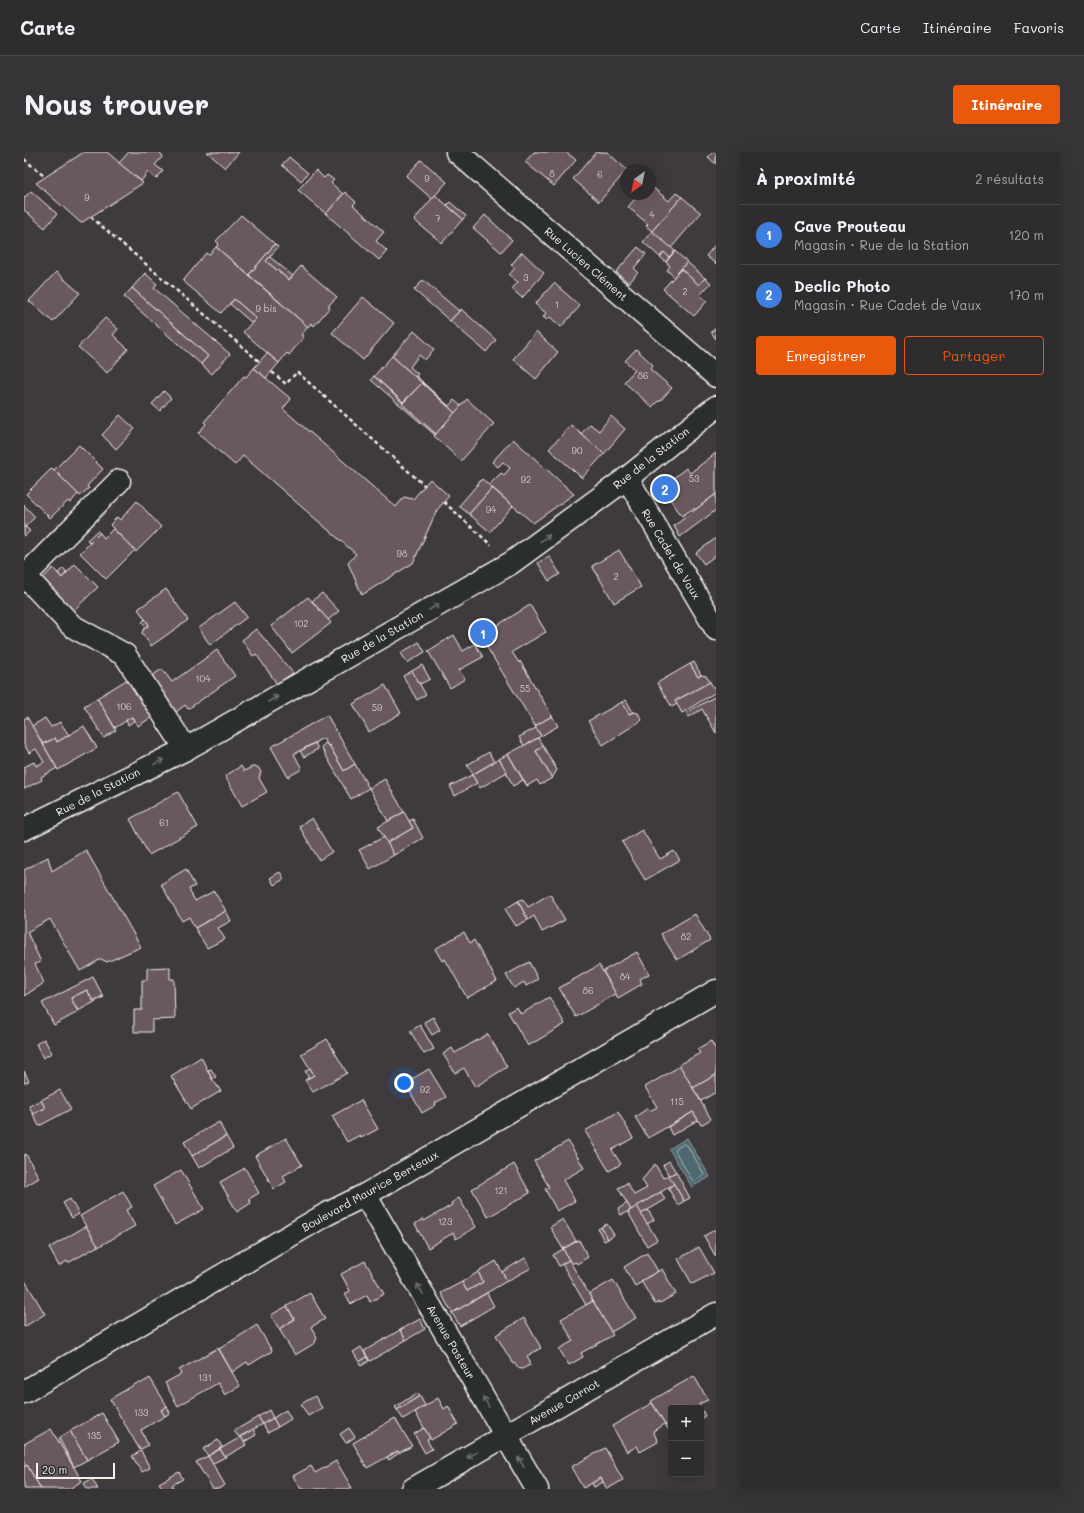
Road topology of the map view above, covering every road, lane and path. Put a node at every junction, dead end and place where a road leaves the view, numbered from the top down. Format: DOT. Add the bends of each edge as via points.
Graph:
graph roads {
  1 [pos="457,152"];
  2 [pos="24,159"];
  3 [pos="45,177"];
  4 [pos="91,217"];
  5 [pos="260,362"];
  6 [pos="272,372"];
  7 [pos="716,376"];
  8 [pos="716,407"];
  9 [pos="627,478"];
  10 [pos="119,481"];
  11 [pos="425,486"];
  12 [pos="444,502"];
  13 [pos="511,563"];
  14 [pos="716,629"];
  15 [pos="186,749"];
  16 [pos="24,829"];
  17 [pos="716,991"];
  18 [pos="365,1195"];
  19 [pos="716,1314"];
  20 [pos="24,1392"];
  21 [pos="506,1435"];
  22 [pos="413,1489"];
  23 [pos="537,1489"];
  1 -- 7 [label="street, Rue Lucien Clément"];
  2 -- 3 [label="path"];
  4 -- 5 [label="path"];
  6 -- 11 [label="path" via="286,384 297,372"];
  8 -- 9 [label="street, Rue de la Station"];
  13 -- 9 [label="street, Rue de la Station, one-way"];
  9 -- 14 [label="street, Rue Cadet de Vaux"];
  10 -- 15 [label="street" via="25,576 72,626 125,655"];
  12 -- 13 [label="path"];
  15 -- 13 [label="street, Rue de la Station, one-way"];
  16 -- 15 [label="street, Rue de la Station, one-way"];
  17 -- 18 [label="street, Boulevard Maurice Berteaux"];
  18 -- 20 [label="street, Boulevard Maurice Berteaux" via="325,1215"];
  21 -- 18 [label="street, Avenue Pasteur, one-way"];
  19 -- 21 [label="street, Avenue Carnot"];
  21 -- 22 [label="street, Avenue Carnot, one-way"];
  23 -- 21 [label="street, Avenue Pasteur, one-way"];
}
